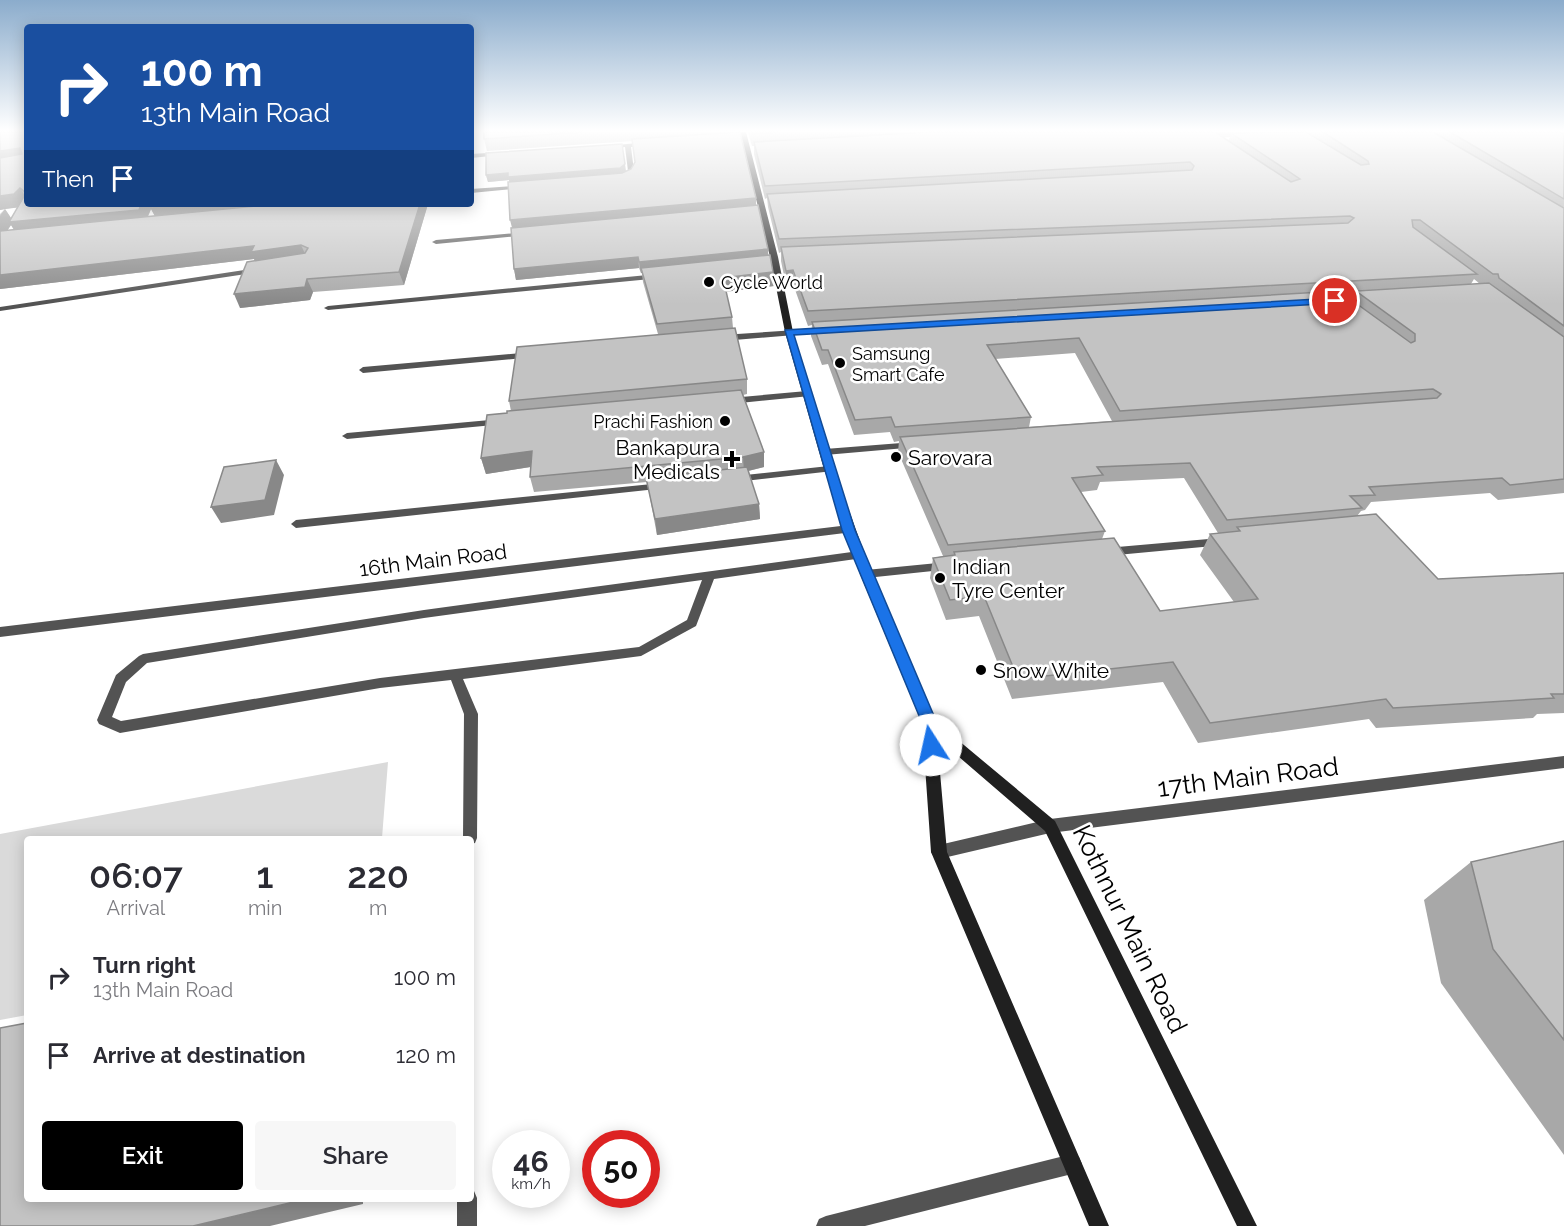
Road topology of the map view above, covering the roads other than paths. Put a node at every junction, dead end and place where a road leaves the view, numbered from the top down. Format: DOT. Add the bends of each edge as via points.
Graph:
graph roads {
  1 [pos="492,189"];
  2 [pos="759,189"];
  3 [pos="474,191"];
  4 [pos="774,202"];
  5 [pos="763,207"];
  6 [pos="752,213"];
  7 [pos="542,233"];
  8 [pos="436,242"];
  9 [pos="786,257"];
  10 [pos="775,261"];
  11 [pos="764,265"];
  12 [pos="272,268"];
  13 [pos="670,274"];
  14 [pos="328,308"];
  15 [pos="0,309"];
  16 [pos="836,330"];
  17 [pos="789,332"];
  18 [pos="706,340"];
  19 [pos="540,355"];
  20 [pos="363,370"];
  21 [pos="807,394"];
  22 [pos="714,403"];
  23 [pos="513,421"];
  24 [pos="347,436"];
  25 [pos="931,444"];
  26 [pos="825,452"];
  27 [pos="830,469"];
  28 [pos="723,480"];
  29 [pos="675,485"];
  30 [pos="296,524"];
  31 [pos="849,530"];
  32 [pos="1233,541"];
  33 [pos="1090,554"];
  34 [pos="859,555"];
  35 [pos="960,565"];
  36 [pos="866,574"];
  37 [pos="710,575"];
  38 [pos="0,632"];
  39 [pos="455,675"];
  40 [pos="929,723"];
  41 [pos="1564,762"];
  42 [pos="1050,826"];
  43 [pos="470,836"];
  44 [pos="939,852"];
  45 [pos="1072,1164"];
  46 [pos="467,1202"];
  47 [pos="467,1226"];
  48 [pos="826,1226"];
  49 [pos="1099,1226"];
  50 [pos="1247,1226"];
  1 -- 3 [label="street"];
  2 -- 5 [label="main road"];
  4 -- 5 [label="street"];
  5 -- 6 [label="street"];
  5 -- 10 [label="main road"];
  7 -- 8 [label="street"];
  9 -- 10 [label="street"];
  10 -- 11 [label="street"];
  10 -- 17 [label="main road"];
  12 -- 15 [label="street"];
  13 -- 14 [label="street"];
  16 -- 17 [label="street"];
  17 -- 18 [label="street"];
  17 -- 21 [label="main road"];
  19 -- 20 [label="street"];
  21 -- 22 [label="street"];
  21 -- 26 [label="main road"];
  23 -- 24 [label="street"];
  25 -- 26 [label="street"];
  26 -- 27 [label="main road"];
  27 -- 28 [label="street"];
  27 -- 31 [label="main road"];
  29 -- 30 [label="street"];
  31 -- 34 [label="main road"];
  31 -- 38 [label="street, 16th Main Road"];
  32 -- 33 [label="street"];
  34 -- 36 [label="main road"];
  34 -- 37 [label="street"];
  35 -- 36 [label="street"];
  36 -- 40 [label="main road"];
  37 -- 39 [label="street" via="692,623 641,651"];
  37 -- 39 [label="street" via="424,614 143,659 121,679 104,720 120,727 380,683"];
  39 -- 43 [label="street" via="471,714"];
  40 -- 42 [label="main road, Kothnur Main Road"];
  40 -- 44 [label="main road"];
  41 -- 42 [label="street, 17th Main Road"];
  42 -- 44 [label="street, 17th Main Road"];
  42 -- 50 [label="main road, Kothnur Main Road"];
  44 -- 45 [label="main road"];
  45 -- 48 [label="street"];
  45 -- 49 [label="main road"];
  46 -- 47 [label="street"];
}
